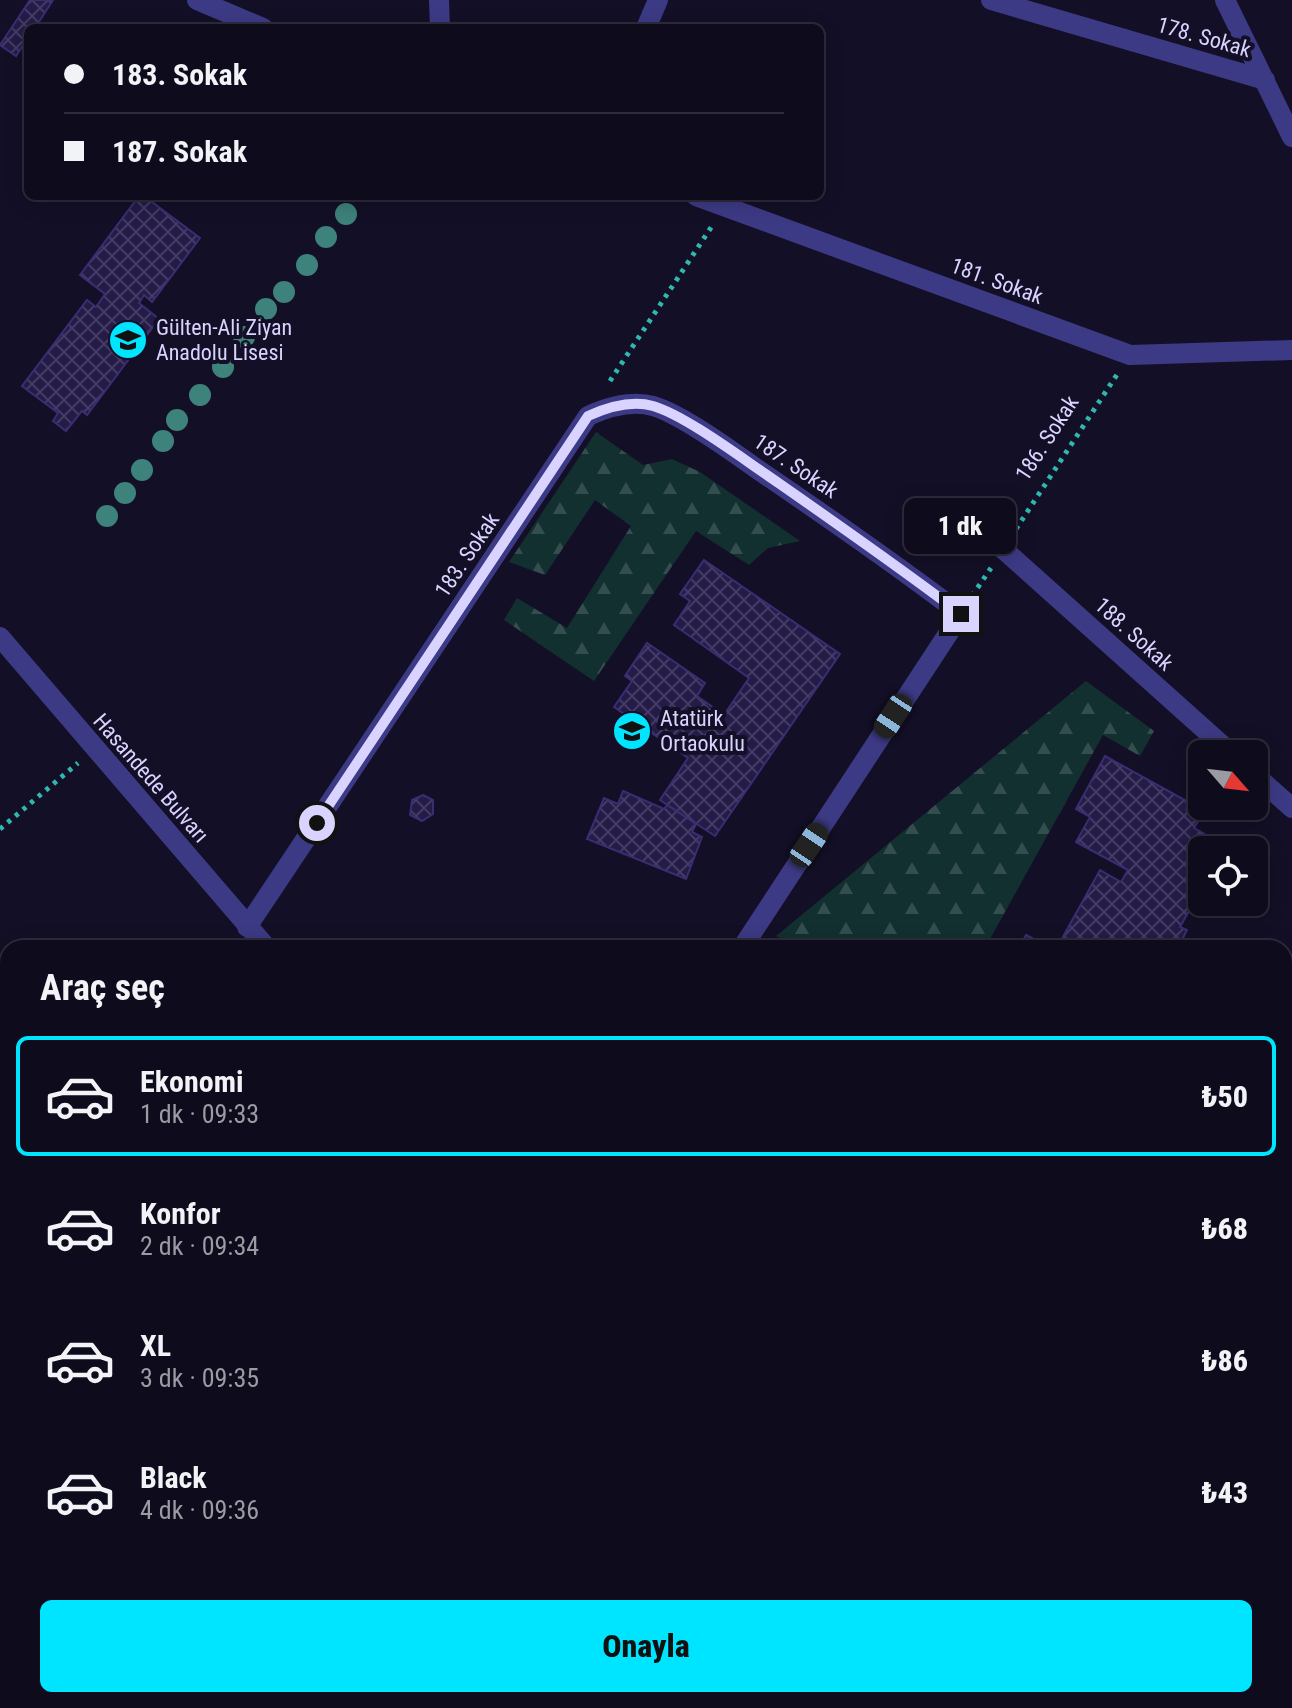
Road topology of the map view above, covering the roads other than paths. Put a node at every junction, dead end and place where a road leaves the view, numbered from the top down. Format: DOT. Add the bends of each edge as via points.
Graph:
graph roads {
  1 [pos="197,0"];
  2 [pos="439,0"];
  3 [pos="658,0"];
  4 [pos="991,0"];
  5 [pos="1225,0"];
  6 [pos="254,24"];
  7 [pos="440,24"];
  8 [pos="648,24"];
  9 [pos="1265,80"];
  10 [pos="1292,137"];
  11 [pos="705,200"];
  12 [pos="1292,350"];
  13 [pos="588,416"];
  14 [pos="1003,549"];
  15 [pos="0,637"];
  16 [pos="1216,740"];
  17 [pos="1268,787"];
  18 [pos="1292,808"];
  19 [pos="247,927"];
  20 [pos="259,940"];
  21 [pos="747,940"];
  1 -- 6 [label="street"];
  2 -- 7 [label="street"];
  3 -- 8 [label="street"];
  4 -- 9 [label="street, 178. Sokak"];
  5 -- 9 [label="street"];
  9 -- 10 [label="street"];
  11 -- 12 [label="street, 181. Sokak" via="1130,355"];
  13 -- 19 [label="street, 183. Sokak"];
  13 -- 21 [label="street, 187. Sokak" via="628,404 652,406 675,417 820,511 961,614"];
  14 -- 16 [label="street, 188. Sokak"];
  15 -- 19 [label="street, Hasandede Bulvarı"];
  17 -- 18 [label="street"];
  19 -- 20 [label="street, Hasandede Bulvarı"];
}
